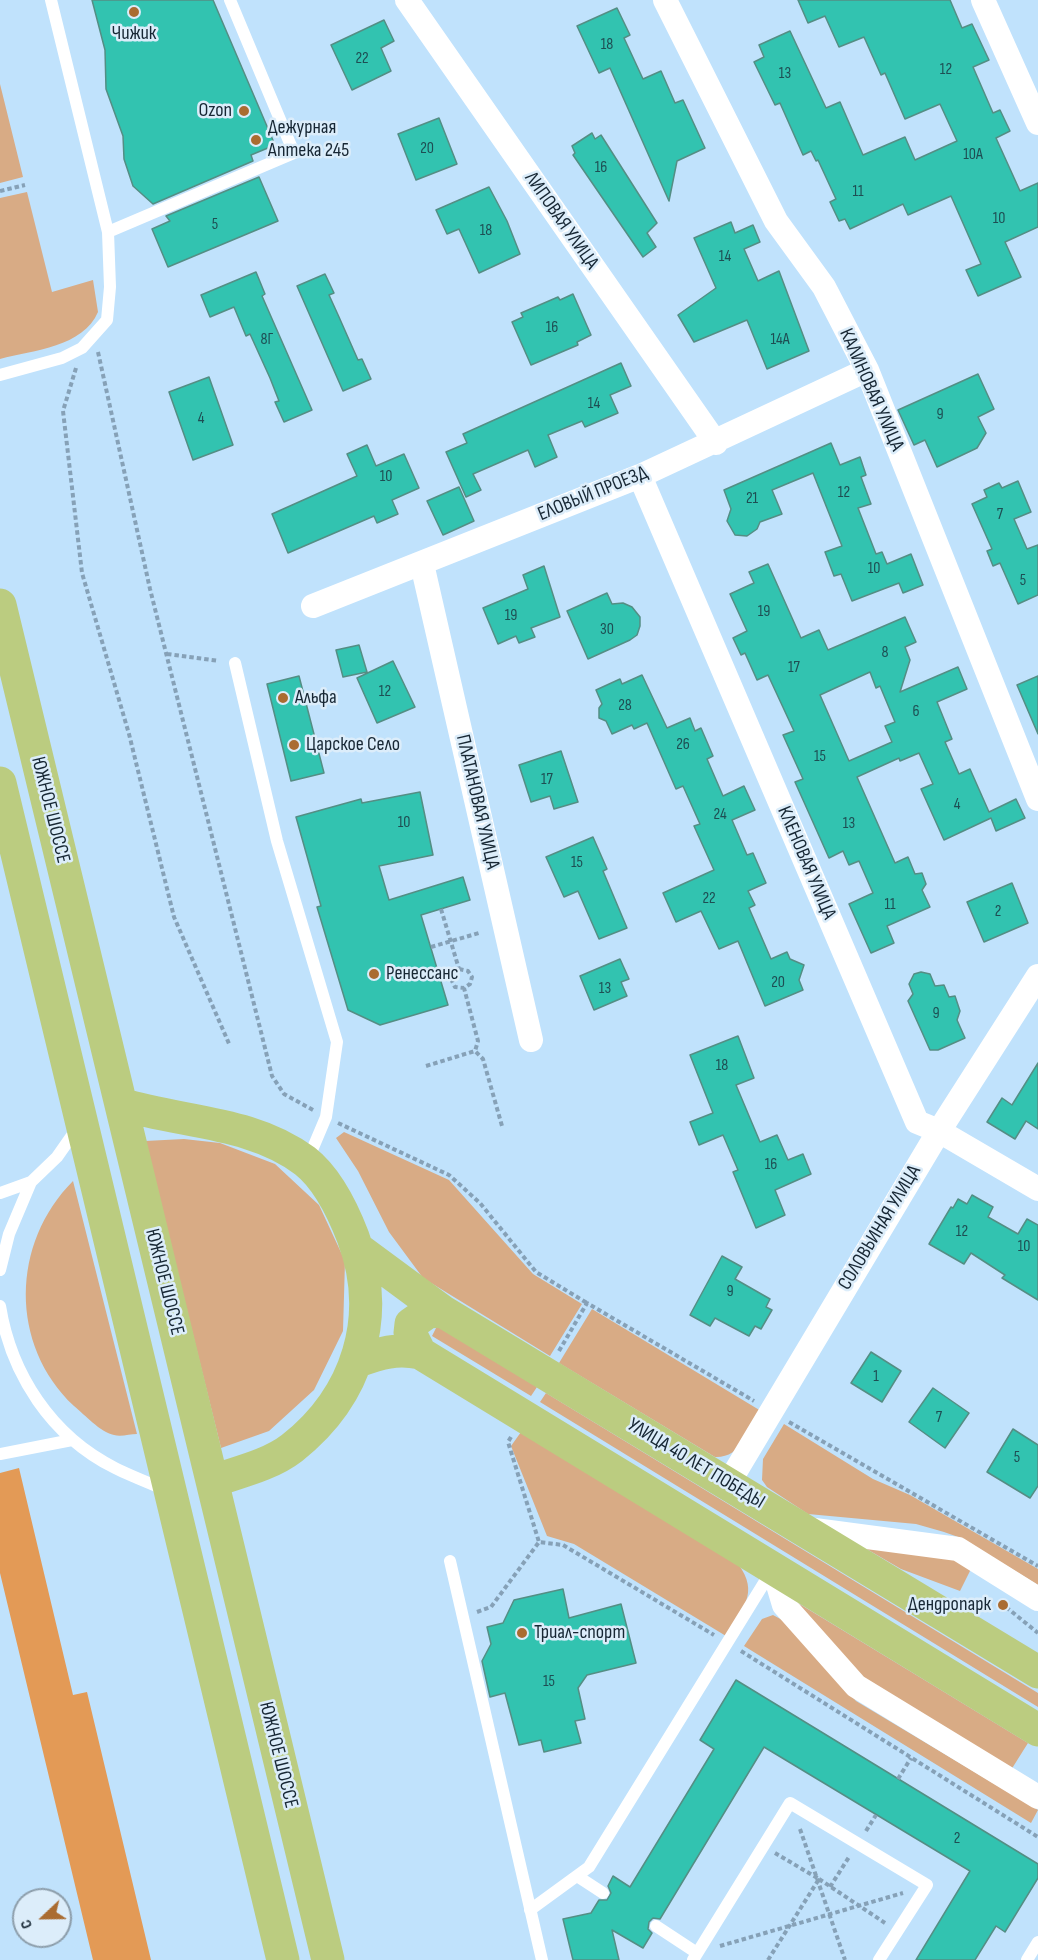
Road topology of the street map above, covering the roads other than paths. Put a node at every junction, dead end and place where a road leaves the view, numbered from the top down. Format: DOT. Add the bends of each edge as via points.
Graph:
graph roads {
  1 [pos="51,0"];
  2 [pos="230,0"];
  3 [pos="407,0"];
  4 [pos="665,0"];
  5 [pos="983,0"];
  6 [pos="1038,123"];
  7 [pos="108,232"];
  8 [pos="867,370"];
  9 [pos="0,375"];
  10 [pos="716,442"];
  11 [pos="640,476"];
  12 [pos="422,564"];
  13 [pos="0,605"];
  14 [pos="313,606"];
  15 [pos="234,663"];
  16 [pos="0,783"];
  17 [pos="1038,799"];
  18 [pos="1038,976"];
  19 [pos="531,1040"];
  20 [pos="121,1104"];
  21 [pos="82,1122"];
  22 [pos="939,1131"];
  23 [pos="307,1163"];
  24 [pos="31,1182"];
  25 [pos="1038,1189"];
  26 [pos="0,1193"];
  27 [pos="358,1249"];
  28 [pos="0,1270"];
  29 [pos="0,1306"];
  30 [pos="442,1311"];
  31 [pos="420,1353"];
  32 [pos="358,1361"];
  33 [pos="72,1440"];
  34 [pos="159,1442"];
  35 [pos="0,1454"];
  36 [pos="213,1481"];
  37 [pos="728,1484"];
  38 [pos="172,1492"];
  39 [pos="803,1528"];
  40 [pos="450,1561"];
  41 [pos="773,1569"];
  42 [pos="1038,1599"];
  43 [pos="1038,1672"];
  44 [pos="1038,1730"];
  45 [pos="1038,1797"];
  46 [pos="577,1876"];
  47 [pos="603,1893"];
  48 [pos="530,1910"];
  49 [pos="656,1926"];
  50 [pos="1038,1942"];
  51 [pos="695,1956"];
  52 [pos="283,1960"];
  53 [pos="328,1960"];
  54 [pos="542,1960"];
  55 [pos="879,1960"];
  56 [pos="1027,1960"];
  1 -- 7 [label="lane"];
  2 -- 7 [label="lane" via="294,153"];
  3 -- 10 [label="street, ЛИПОВАЯ УЛИЦА"];
  4 -- 8 [label="street, КАЛИНОВАЯ УЛИЦА" via="776,221 824,287"];
  5 -- 6 [label="street"];
  7 -- 9 [label="lane" via="107,320 82,348 62,358"];
  8 -- 10 [label="street, ЕЛОВЫЙ ПРОЕЗД"];
  8 -- 17 [label="street, КАЛИНОВАЯ УЛИЦА"];
  10 -- 11 [label="street, ЕЛОВЫЙ ПРОЕЗД"];
  11 -- 12 [label="street, ЕЛОВЫЙ ПРОЕЗД"];
  11 -- 22 [label="street, КЛЕНОВАЯ УЛИЦА" via="917,1122"];
  12 -- 14 [label="street, ЕЛОВЫЙ ПРОЕЗД"];
  12 -- 19 [label="street, ПЛАТАНОВАЯ УЛИЦА"];
  13 -- 20 [label="main road, ЮЖНОЕ ШОССЕ"];
  15 -- 23 [label="lane" via="277,841 338,1042 326,1118"];
  16 -- 21 [label="main road"];
  18 -- 22 [label="street, СОЛОВЬИНАЯ УЛИЦА"];
  20 -- 23 [label="main road" via="148,1113 238,1129 278,1143"];
  20 -- 36 [label="main road, ЮЖНОЕ ШОССЕ"];
  21 -- 24 [label="lane" via="57,1157"];
  21 -- 34 [label="main road"];
  22 -- 25 [label="street, КЛЕНОВАЯ УЛИЦА"];
  22 -- 37 [label="street, СОЛОВЬИНАЯ УЛИЦА"];
  23 -- 27 [label="main road" via="345,1215"];
  24 -- 26 [label="lane"];
  24 -- 28 [label="lane" via="9,1234"];
  27 -- 30 [label="main road, УЛИЦА 40 ЛЕТ ПОБЕДЫ"];
  27 -- 32 [label="main road" via="367,1305"];
  29 -- 33 [label="lane" via="5,1337 31,1395"];
  30 -- 31 [label="main road" via="428,1312 411,1324 410,1334"];
  30 -- 37 [label="main road, УЛИЦА 40 ЛЕТ ПОБЕДЫ"];
  31 -- 32 [label="main road" via="382,1352"];
  31 -- 41 [label="main road"];
  32 -- 36 [label="main road" via="320,1420 291,1449 259,1466"];
  33 -- 35 [label="lane"];
  33 -- 38 [label="lane" via="114,1468"];
  34 -- 36 [label="main road" via="177,1465"];
  34 -- 38 [label="main road"];
  36 -- 53 [label="main road, ЮЖНОЕ ШОССЕ"];
  37 -- 39 [label="main road, УЛИЦА 40 ЛЕТ ПОБЕДЫ"];
  38 -- 52 [label="main road"];
  39 -- 42 [label="street" via="958,1549"];
  39 -- 43 [label="main road, УЛИЦА 40 ЛЕТ ПОБЕДЫ"];
  40 -- 48 [label="lane"];
  41 -- 44 [label="main road"];
  41 -- 45 [label="street" via="784,1605 856,1686"];
  41 -- 46 [label="lane" via="589,1867"];
  46 -- 47 [label="lane"];
  46 -- 48 [label="lane"];
  48 -- 54 [label="lane"];
  49 -- 51 [label="lane"];
  50 -- 56 [label="lane"];
  51 -- 55 [label="lane" via="790,1803 927,1885"];
}
